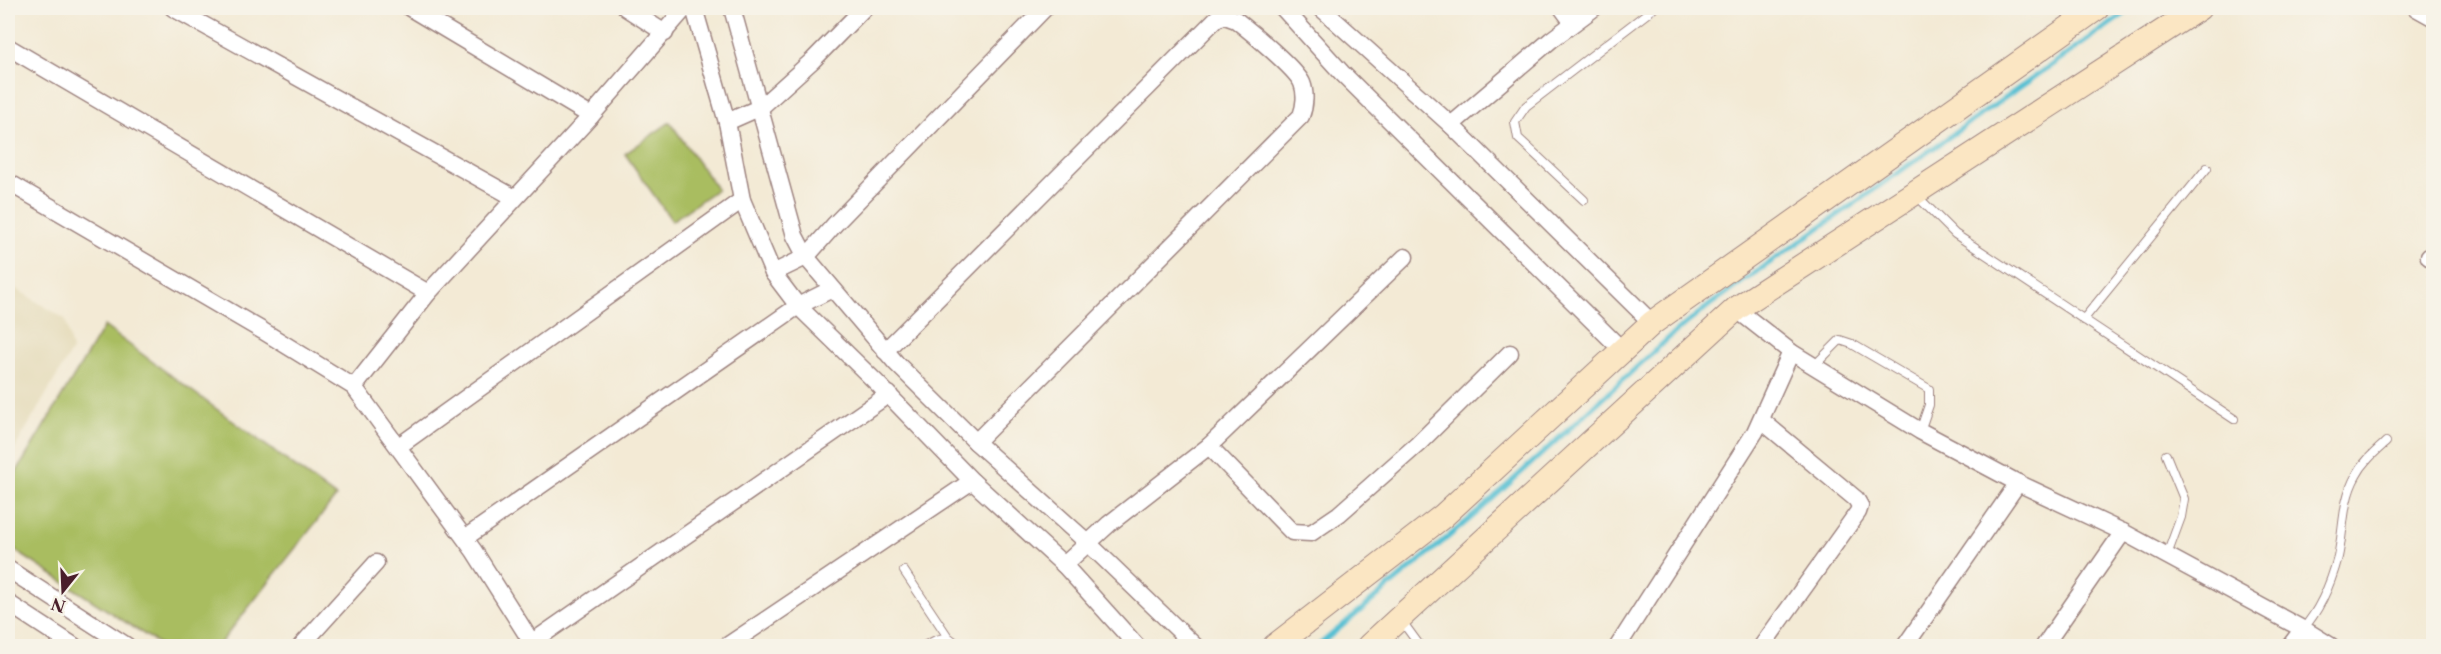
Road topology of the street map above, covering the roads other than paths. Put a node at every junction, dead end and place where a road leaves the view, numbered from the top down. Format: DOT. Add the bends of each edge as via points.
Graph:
graph roads {
  1 [pos="173,8"];
  2 [pos="410,8"];
  3 [pos="626,8"];
  4 [pos="685,8"];
  5 [pos="694,8"];
  6 [pos="732,8"];
  7 [pos="864,8"];
  8 [pos="1046,8"];
  9 [pos="1283,8"];
  10 [pos="1321,8"];
  11 [pos="1562,8"];
  12 [pos="1594,8"];
  13 [pos="1636,8"];
  14 [pos="1654,8"];
  15 [pos="2097,8"];
  16 [pos="2199,8"];
  17 [pos="2416,8"];
  18 [pos="1642,16"];
  19 [pos="2433,18"];
  20 [pos="1574,23"];
  21 [pos="665,33"];
  22 [pos="8,47"];
  23 [pos="761,107"];
  24 [pos="591,116"];
  25 [pos="727,122"];
  26 [pos="1450,126"];
  27 [pos="2207,168"];
  28 [pos="8,182"];
  29 [pos="1914,193"];
  30 [pos="515,198"];
  31 [pos="742,200"];
  32 [pos="1584,200"];
  33 [pos="806,257"];
  34 [pos="1405,257"];
  35 [pos="773,273"];
  36 [pos="832,289"];
  37 [pos="428,293"];
  38 [pos="798,306"];
  39 [pos="1736,309"];
  40 [pos="2083,321"];
  41 [pos="1652,323"];
  42 [pos="1622,350"];
  43 [pos="1791,352"];
  44 [pos="1510,353"];
  45 [pos="891,357"];
  46 [pos="1814,366"];
  47 [pos="354,387"];
  48 [pos="883,388"];
  49 [pos="2234,419"];
  50 [pos="1761,420"];
  51 [pos="1920,431"];
  52 [pos="976,442"];
  53 [pos="2386,442"];
  54 [pos="399,446"];
  55 [pos="1209,446"];
  56 [pos="2166,455"];
  57 [pos="972,481"];
  58 [pos="2018,483"];
  59 [pos="2123,532"];
  60 [pos="465,538"];
  61 [pos="1088,543"];
  62 [pos="2167,555"];
  63 [pos="376,563"];
  64 [pos="1064,565"];
  65 [pos="8,569"];
  66 [pos="904,571"];
  67 [pos="8,603"];
  68 [pos="1400,620"];
  69 [pos="2302,630"];
  70 [pos="948,637"];
  71 [pos="533,645"];
  72 [pos="75,646"];
  73 [pos="127,646"];
  74 [pos="301,646"];
  75 [pos="727,646"];
  76 [pos="924,646"];
  77 [pos="960,646"];
  78 [pos="1137,646"];
  79 [pos="1195,646"];
  80 [pos="1275,646"];
  81 [pos="1369,646"];
  82 [pos="1420,646"];
  83 [pos="1618,646"];
  84 [pos="1762,646"];
  85 [pos="1905,646"];
  86 [pos="2044,646"];
  87 [pos="2290,646"];
  88 [pos="2331,646"];
  1 -- 30 [label="street"];
  2 -- 24 [label="street"];
  3 -- 21 [label="street"];
  4 -- 21 [label="street"];
  5 -- 25 [label="street"];
  6 -- 23 [label="street"];
  7 -- 23 [label="street"];
  8 -- 33 [label="street"];
  9 -- 42 [label="street" via="1342,74"];
  10 -- 26 [label="street"];
  11 -- 20 [label="street"];
  12 -- 20 [label="street"];
  13 -- 18 [label="lane"];
  14 -- 18 [label="lane"];
  15 -- 41 [label="street"];
  16 -- 29 [label="street"];
  17 -- 19 [label="street"];
  18 -- 32 [label="lane" via="1526,106 1515,122 1518,138"];
  20 -- 26 [label="street"];
  21 -- 24 [label="street"];
  22 -- 37 [label="street"];
  23 -- 25 [label="street"];
  23 -- 33 [label="street" via="795,236"];
  24 -- 30 [label="street"];
  25 -- 31 [label="street"];
  26 -- 41 [label="street"];
  27 -- 40 [label="lane"];
  28 -- 47 [label="street"];
  29 -- 39 [label="street"];
  29 -- 40 [label="lane" via="1954,234"];
  30 -- 37 [label="street"];
  31 -- 35 [label="street"];
  31 -- 54 [label="street"];
  33 -- 35 [label="street"];
  33 -- 36 [label="street"];
  34 -- 55 [label="street"];
  35 -- 38 [label="street"];
  36 -- 38 [label="street"];
  36 -- 45 [label="street"];
  37 -- 47 [label="street"];
  38 -- 48 [label="street"];
  38 -- 60 [label="street"];
  39 -- 43 [label="street"];
  39 -- 68 [label="street"];
  40 -- 49 [label="lane"];
  41 -- 42 [label="street"];
  42 -- 80 [label="street" via="1443,516"];
  43 -- 46 [label="street"];
  43 -- 50 [label="street"];
  44 -- 55 [label="street" via="1418,444 1311,534 1292,532"];
  45 -- 48 [label="street"];
  45 -- 52 [label="street"];
  45 -- 52 [label="street" via="1217,18 1236,20 1291,69 1302,84 1301,116"];
  46 -- 51 [label="street"];
  46 -- 51 [label="lane" via="1840,340 1929,389 1929,405"];
  47 -- 54 [label="street"];
  48 -- 57 [label="street"];
  48 -- 71 [label="street"];
  50 -- 83 [label="street"];
  50 -- 84 [label="street" via="1856,498 1860,506"];
  51 -- 58 [label="street"];
  52 -- 61 [label="street"];
  53 -- 69 [label="lane" via="2365,461 2355,478 2338,557 2314,617"];
  54 -- 60 [label="street"];
  55 -- 61 [label="street"];
  56 -- 62 [label="lane" via="2184,499"];
  57 -- 64 [label="street"];
  57 -- 75 [label="street"];
  58 -- 59 [label="street"];
  58 -- 85 [label="street"];
  59 -- 62 [label="street"];
  59 -- 86 [label="street"];
  60 -- 71 [label="street"];
  61 -- 64 [label="street"];
  61 -- 79 [label="street"];
  62 -- 69 [label="street"];
  63 -- 74 [label="street"];
  64 -- 78 [label="street"];
  65 -- 73 [label="street"];
  66 -- 70 [label="lane"];
  67 -- 72 [label="street"];
  68 -- 81 [label="street"];
  68 -- 82 [label="lane"];
  69 -- 87 [label="street"];
  69 -- 88 [label="street"];
  70 -- 76 [label="lane"];
  70 -- 77 [label="lane"];
}
